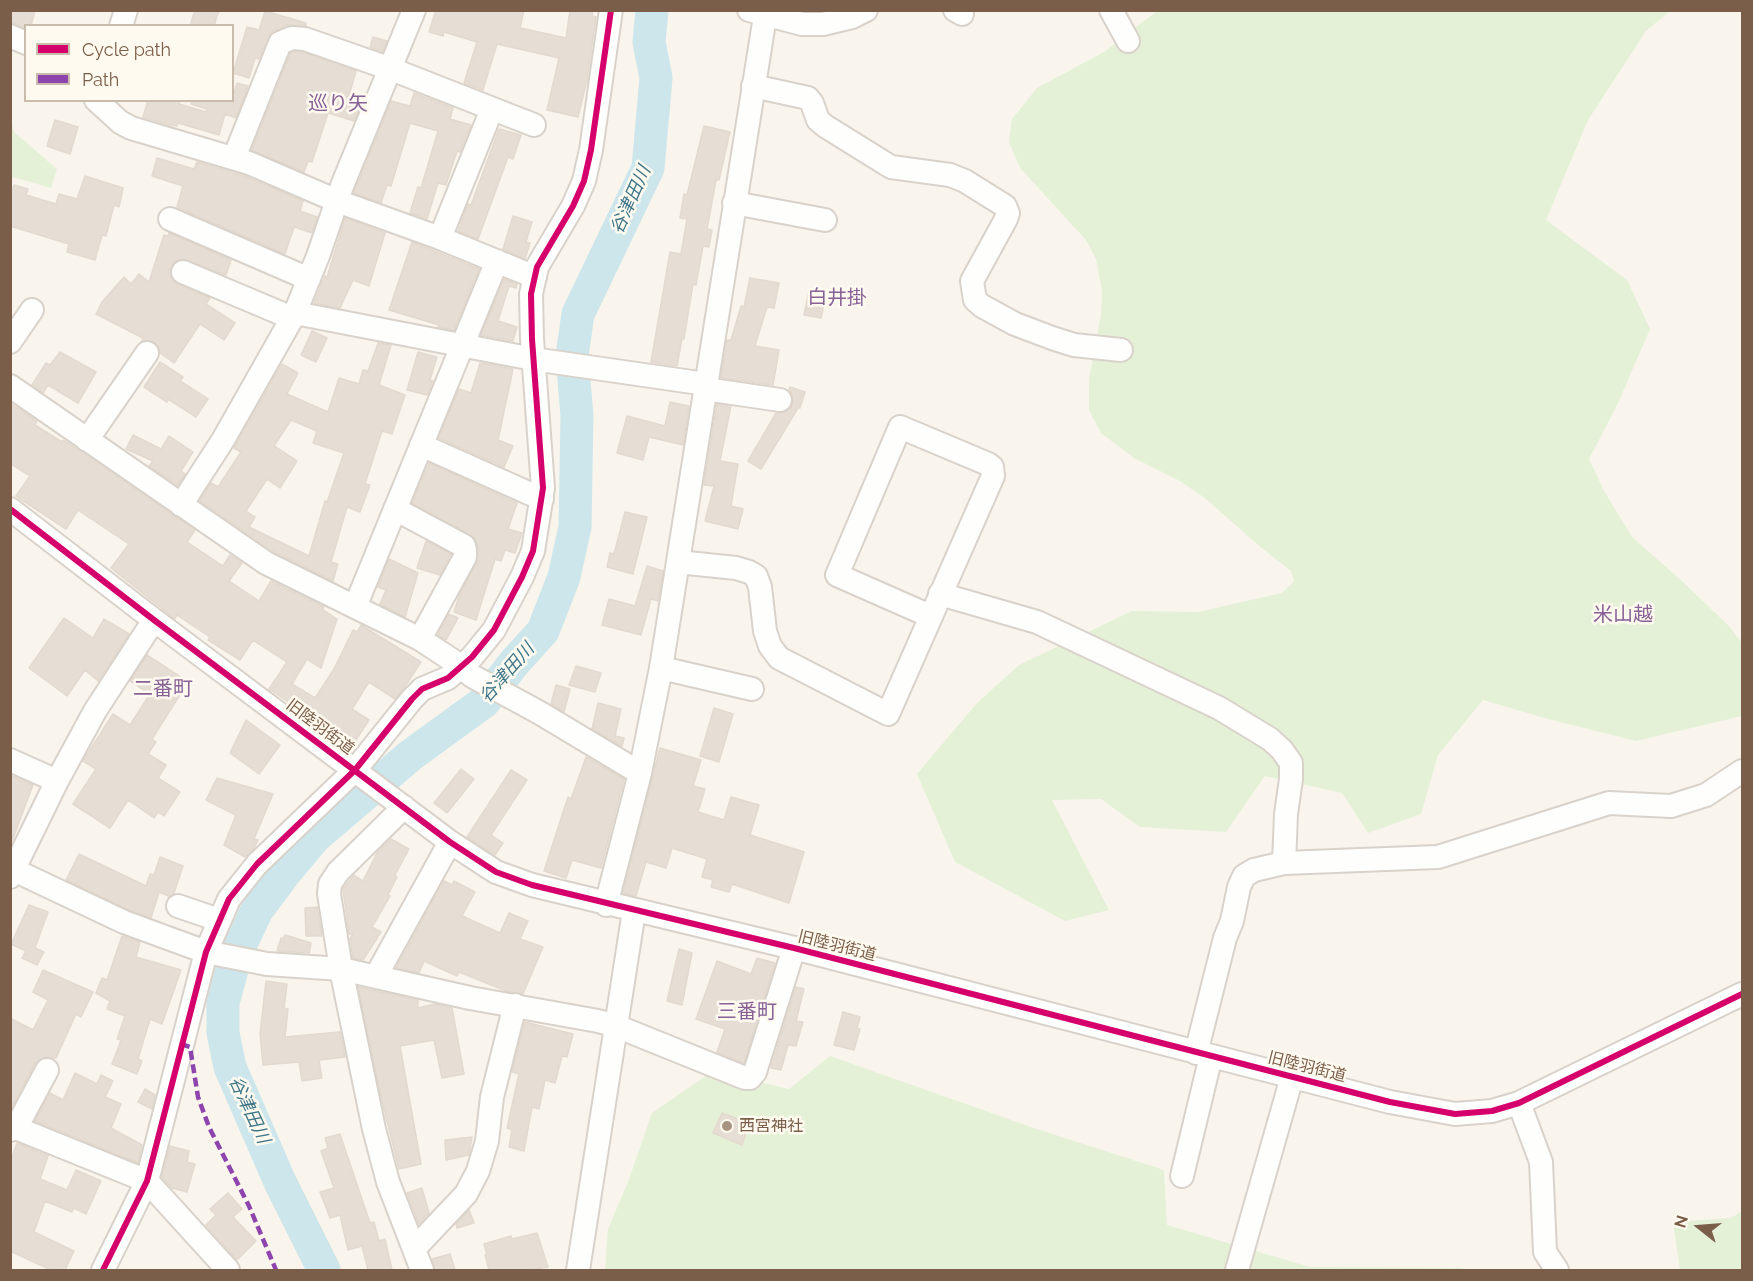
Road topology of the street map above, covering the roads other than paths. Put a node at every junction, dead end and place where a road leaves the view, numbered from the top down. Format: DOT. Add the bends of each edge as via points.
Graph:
graph roads {
  1 [pos="414,10"];
  2 [pos="611,10"];
  3 [pos="866,10"];
  4 [pos="1111,10"];
  5 [pos="760,12"];
  6 [pos="10,36"];
  7 [pos="1128,40"];
  8 [pos="24,42"];
  9 [pos="391,69"];
  10 [pos="753,86"];
  11 [pos="98,102"];
  12 [pos="492,109"];
  13 [pos="534,125"];
  14 [pos="234,158"];
  15 [pos="337,201"];
  16 [pos="734,203"];
  17 [pos="170,219"];
  18 [pos="825,220"];
  19 [pos="440,237"];
  20 [pos="497,261"];
  21 [pos="183,272"];
  22 [pos="535,277"];
  23 [pos="309,279"];
  24 [pos="32,310"];
  25 [pos="294,316"];
  26 [pos="10,342"];
  27 [pos="462,345"];
  28 [pos="1121,350"];
  29 [pos="147,353"];
  30 [pos="533,359"];
  31 [pos="10,386"];
  32 [pos="705,387"];
  33 [pos="780,400"];
  34 [pos="87,440"];
  35 [pos="421,445"];
  36 [pos="542,498"];
  37 [pos="181,505"];
  38 [pos="10,509"];
  39 [pos="395,509"];
  40 [pos="678,562"];
  41 [pos="940,594"];
  42 [pos="355,608"];
  43 [pos="930,616"];
  44 [pos="154,620"];
  45 [pos="420,639"];
  46 [pos="661,668"];
  47 [pos="467,671"];
  48 [pos="752,689"];
  49 [pos="10,760"];
  50 [pos="1743,771"];
  51 [pos="359,773"];
  52 [pos="640,773"];
  53 [pos="57,781"];
  54 [pos="401,805"];
  55 [pos="450,842"];
  56 [pos="1284,864"];
  57 [pos="12,874"];
  58 [pos="606,904"];
  59 [pos="178,906"];
  60 [pos="634,910"];
  61 [pos="219,920"];
  62 [pos="794,948"];
  63 [pos="206,951"];
  64 [pos="341,969"];
  65 [pos="376,976"];
  66 [pos="1743,994"];
  67 [pos="515,1005"];
  68 [pos="616,1026"];
  69 [pos="1203,1055"];
  70 [pos="47,1070"];
  71 [pos="1292,1077"];
  72 [pos="1519,1103"];
  73 [pos="12,1128"];
  74 [pos="1182,1176"];
  75 [pos="147,1181"];
  76 [pos="414,1249"];
  77 [pos="222,1268"];
  78 [pos="103,1270"];
  79 [pos="422,1270"];
  80 [pos="578,1270"];
  81 [pos="1237,1270"];
  82 [pos="1557,1270"];
  1 -- 9 [label="street"];
  2 -- 22 [label="street" via="584,181"];
  3 -- 5 [label="street" via="823,24 802,24"];
  4 -- 7 [label="street"];
  5 -- 10 [label="street"];
  6 -- 8 [label="street"];
  9 -- 12 [label="street"];
  9 -- 14 [label="street" via="305,39 292,38 280,43"];
  9 -- 15 [label="street"];
  10 -- 16 [label="street"];
  10 -- 28 [label="street" via="808,98 825,126 891,167 950,175 1005,206 1006,219 972,281 975,300 1015,324 1052,338 1074,345"];
  11 -- 14 [label="street" via="131,128"];
  12 -- 13 [label="street"];
  12 -- 19 [label="street"];
  14 -- 15 [label="street"];
  15 -- 19 [label="street"];
  15 -- 23 [label="street"];
  16 -- 18 [label="street"];
  16 -- 32 [label="street"];
  17 -- 23 [label="street"];
  19 -- 20 [label="street"];
  20 -- 22 [label="street"];
  20 -- 27 [label="street"];
  21 -- 25 [label="street"];
  22 -- 30 [label="street" via="531,294"];
  23 -- 25 [label="street"];
  24 -- 26 [label="street"];
  25 -- 27 [label="street"];
  25 -- 37 [label="street"];
  27 -- 30 [label="street"];
  27 -- 35 [label="street"];
  29 -- 34 [label="street"];
  30 -- 32 [label="street"];
  30 -- 36 [label="street"];
  31 -- 34 [label="street"];
  32 -- 33 [label="street"];
  32 -- 40 [label="street"];
  34 -- 37 [label="street"];
  35 -- 36 [label="street"];
  35 -- 39 [label="street"];
  36 -- 47 [label="street" via="533,551 522,577"];
  37 -- 42 [label="street" via="266,563"];
  38 -- 44 [label="street, 旧陸羽街道"];
  39 -- 42 [label="street"];
  39 -- 45 [label="street" via="465,550"];
  40 -- 43 [label="street" via="736,568 756,576 765,631 779,658 888,714"];
  40 -- 46 [label="street"];
  41 -- 43 [label="street"];
  41 -- 43 [label="street" via="993,476 992,467 900,427 837,574"];
  41 -- 56 [label="street" via="1037,622 1220,708 1270,739 1292,763"];
  42 -- 45 [label="street"];
  44 -- 51 [label="street, 旧陸羽街道"];
  44 -- 53 [label="street" via="95,711"];
  45 -- 47 [label="street"];
  46 -- 48 [label="street"];
  46 -- 52 [label="street"];
  47 -- 51 [label="street" via="422,689"];
  47 -- 52 [label="street"];
  49 -- 53 [label="street"];
  50 -- 56 [label="street" via="1706,795 1671,806 1609,803 1438,856"];
  51 -- 54 [label="street, 旧陸羽街道"];
  51 -- 61 [label="street" via="256,864 229,899"];
  52 -- 58 [label="street"];
  53 -- 57 [label="street"];
  54 -- 55 [label="street, 旧陸羽街道"];
  54 -- 64 [label="street" via="330,884"];
  55 -- 58 [label="street, 旧陸羽街道" via="496,872"];
  55 -- 65 [label="street"];
  56 -- 69 [label="street" via="1254,870 1241,882 1230,929 1224,938"];
  57 -- 63 [label="street" via="124,922"];
  58 -- 60 [label="street, 旧陸羽街道"];
  59 -- 61 [label="street"];
  60 -- 62 [label="street, 旧陸羽街道"];
  60 -- 68 [label="street"];
  61 -- 63 [label="street"];
  62 -- 68 [label="street" via="750,1078"];
  62 -- 69 [label="street, 旧陸羽街道"];
  63 -- 64 [label="street" via="267,964"];
  63 -- 75 [label="street"];
  64 -- 65 [label="street"];
  64 -- 76 [label="street" via="388,1182"];
  65 -- 67 [label="street"];
  66 -- 72 [label="street, 旧陸羽街道"];
  67 -- 68 [label="street"];
  67 -- 76 [label="street" via="478,1171 466,1194"];
  68 -- 80 [label="street"];
  69 -- 71 [label="street, 旧陸羽街道"];
  69 -- 74 [label="street"];
  70 -- 73 [label="street"];
  71 -- 72 [label="street, 旧陸羽街道" via="1455,1114 1492,1111"];
  71 -- 81 [label="street"];
  72 -- 82 [label="street" via="1540,1162 1545,1252"];
  73 -- 75 [label="street"];
  75 -- 77 [label="street"];
  75 -- 78 [label="street"];
  76 -- 79 [label="street"];
}
